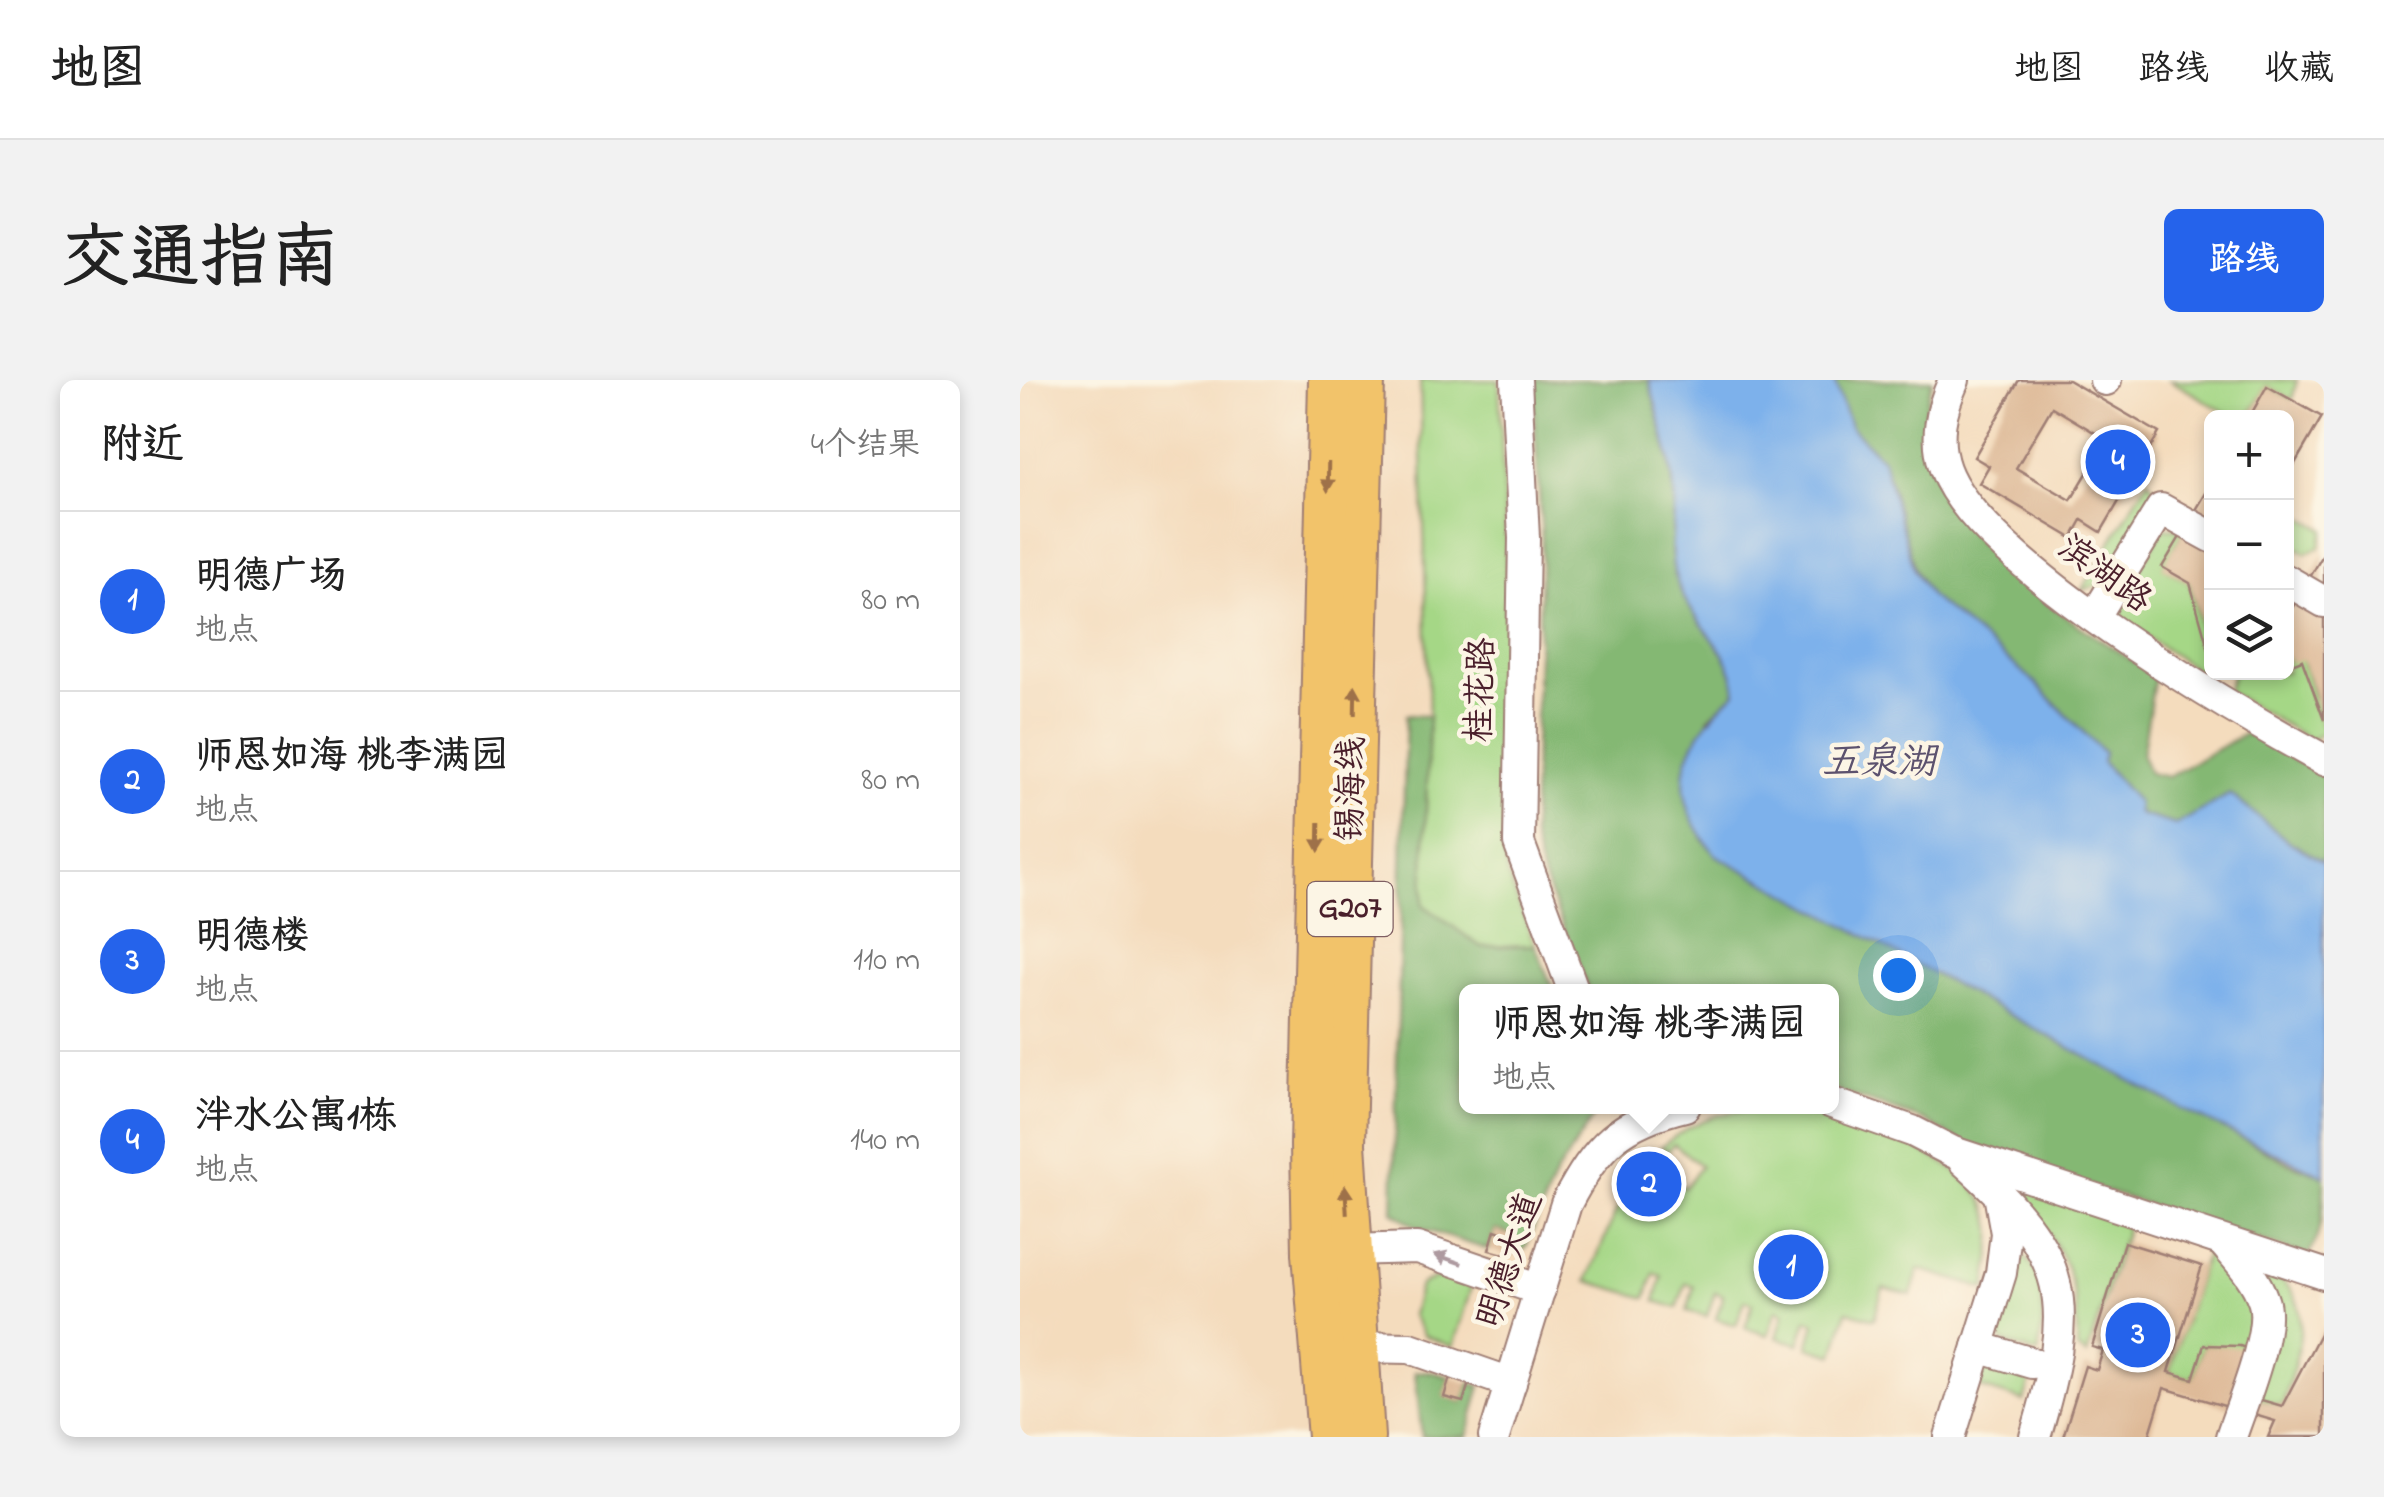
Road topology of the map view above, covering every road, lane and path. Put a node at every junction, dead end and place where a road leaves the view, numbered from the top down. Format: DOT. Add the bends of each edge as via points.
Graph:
graph roads {
  1 [pos="1330,380"];
  2 [pos="1363,380"];
  3 [pos="1516,380"];
  4 [pos="1954,380"];
  5 [pos="2204,533"];
  6 [pos="2294,585"];
  7 [pos="2324,602"];
  8 [pos="2095,616"];
  9 [pos="2324,760"];
  10 [pos="1571,984"];
  11 [pos="1839,1105"];
  12 [pos="1623,1116"];
  13 [pos="1954,1152"];
  14 [pos="1998,1192"];
  15 [pos="2221,1240"];
  16 [pos="1331,1252"];
  17 [pos="2275,1257"];
  18 [pos="2324,1274"];
  19 [pos="1540,1290"];
  20 [pos="2324,1290"];
  21 [pos="1978,1347"];
  22 [pos="1337,1349"];
  23 [pos="2032,1363"];
  24 [pos="1511,1383"];
  25 [pos="1329,1437"];
  26 [pos="1363,1437"];
  27 [pos="1494,1437"];
  28 [pos="1950,1437"];
  29 [pos="2035,1437"];
  30 [pos="2231,1437"];
  1 -- 16 [label="highway, 锡海线 / G207, one-way" via="1312,1145"];
  16 -- 2 [label="highway, 锡海线 / G207, one-way" via="1344,1144"];
  3 -- 10 [label="lane, 桂花路" via="1524,538 1519,843"];
  4 -- 8 [label="lane, 滨湖路" via="1942,407 1939,441 1957,494 2030,569"];
  5 -- 8 [label="lane" via="2161,508"];
  6 -- 7 [label="lane"];
  8 -- 9 [label="lane, 滨湖路" via="2226,706"];
  11 -- 13 [label="lane"];
  12 -- 19 [label="lane, 明德大道" via="1566,1204"];
  13 -- 14 [label="lane"];
  13 -- 15 [label="lane"];
  14 -- 21 [label="lane" via="2006,1233 2001,1273"];
  14 -- 29 [label="lane" via="2035,1234 2054,1270 2062,1314 2058,1361"];
  15 -- 17 [label="lane"];
  15 -- 30 [label="lane" via="2265,1303 2265,1325"];
  19 -- 16 [label="lane, one-way" via="1418,1248"];
  16 -- 22 [label="highway, 锡海线 / G207"];
  17 -- 18 [label="lane"];
  17 -- 20 [label="lane"];
  19 -- 24 [label="lane, 明德大道"];
  21 -- 23 [label="lane"];
  21 -- 28 [label="lane"];
  22 -- 24 [label="lane" via="1410,1348"];
  22 -- 25 [label="highway, 锡海线 / G207"];
  22 -- 26 [label="highway, 锡海线 / G207"];
  24 -- 27 [label="lane, 明德大道"];
}
